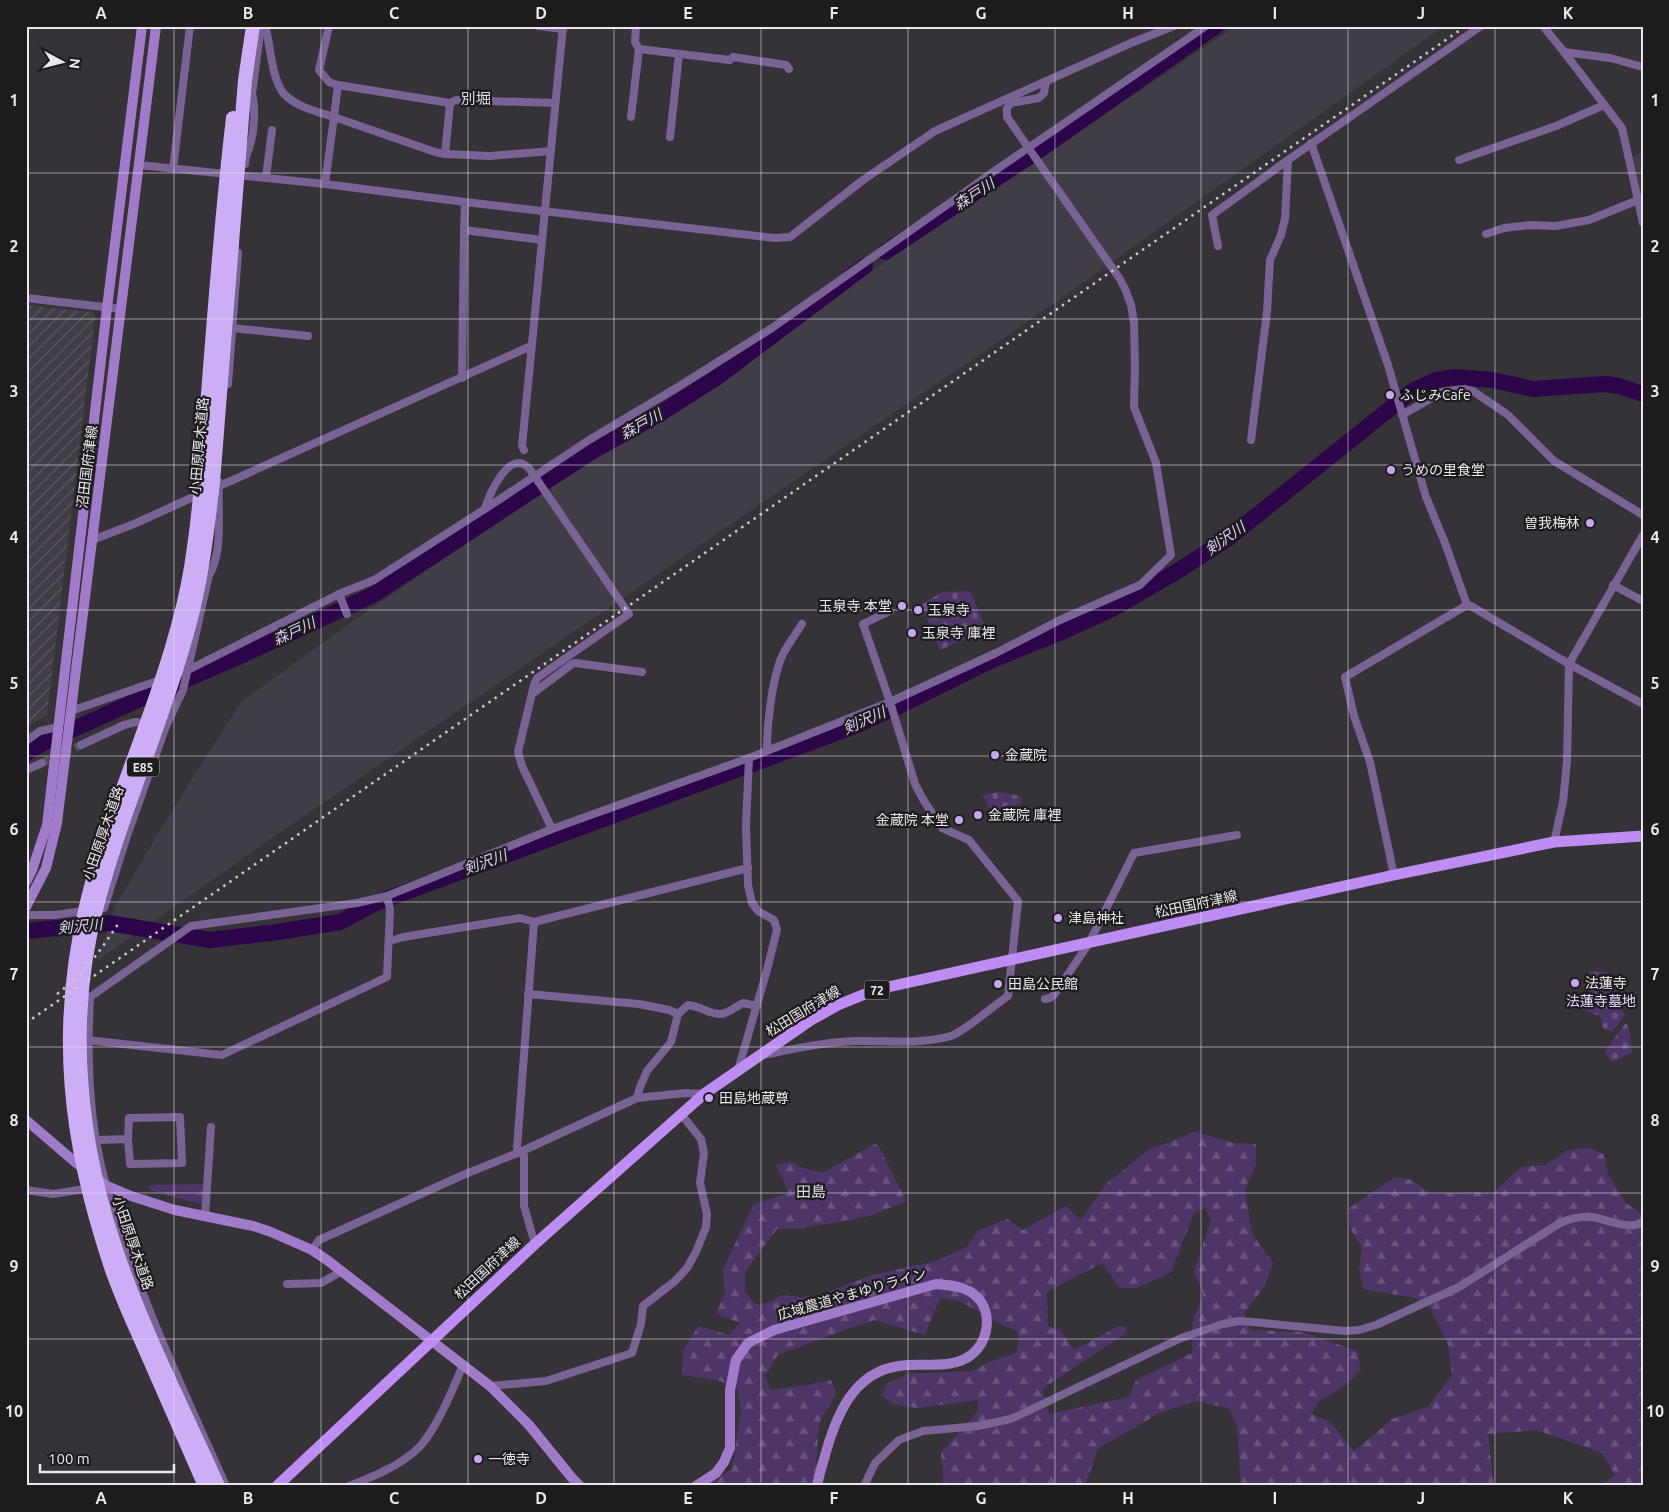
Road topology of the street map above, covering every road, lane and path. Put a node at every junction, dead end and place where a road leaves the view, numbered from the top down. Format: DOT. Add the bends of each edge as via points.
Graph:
graph roads {
  1 [pos="142,26"];
  2 [pos="156,26"];
  3 [pos="190,26"];
  4 [pos="244,26"];
  5 [pos="253,26"];
  6 [pos="261,26"];
  7 [pos="265,26"];
  8 [pos="329,26"];
  9 [pos="538,26"];
  10 [pos="636,26"];
  11 [pos="1174,26"];
  12 [pos="1206,26"];
  13 [pos="1481,26"];
  14 [pos="1543,26"];
  15 [pos="563,28"];
  16 [pos="639,49"];
  17 [pos="1564,52"];
  18 [pos="679,54"];
  19 [pos="1643,67"];
  20 [pos="789,69"];
  21 [pos="1046,81"];
  22 [pos="338,85"];
  23 [pos="450,103"];
  24 [pos="555,103"];
  25 [pos="1604,105"];
  26 [pos="334,117"];
  27 [pos="631,118"];
  28 [pos="272,130"];
  29 [pos="670,137"];
  30 [pos="1311,143"];
  31 [pos="551,151"];
  32 [pos="445,154"];
  33 [pos="1288,160"];
  34 [pos="1459,160"];
  35 [pos="139,165"];
  36 [pos="173,169"];
  37 [pos="244,174"];
  38 [pos="266,177"];
  39 [pos="325,184"];
  40 [pos="1638,200"];
  41 [pos="465,202"];
  42 [pos="545,211"];
  43 [pos="1643,223"];
  44 [pos="464,230"];
  45 [pos="1486,234"];
  46 [pos="542,240"];
  47 [pos="1218,246"];
  48 [pos="26,298"];
  49 [pos="107,308"];
  50 [pos="121,309"];
  51 [pos="232,328"];
  52 [pos="308,336"];
  53 [pos="531,346"];
  54 [pos="462,378"];
  55 [pos="1402,412"];
  56 [pos="1251,440"];
  57 [pos="524,450"];
  58 [pos="219,487"];
  59 [pos="485,509"];
  60 [pos="1643,515"];
  61 [pos="1643,534"];
  62 [pos="92,540"];
  63 [pos="1613,586"];
  64 [pos="339,594"];
  65 [pos="1643,602"];
  66 [pos="1467,606"];
  67 [pos="890,612"];
  68 [pos="347,614"];
  69 [pos="802,624"];
  70 [pos="1569,664"];
  71 [pos="188,670"];
  72 [pos="642,672"];
  73 [pos="531,694"];
  74 [pos="890,702"];
  75 [pos="1643,704"];
  76 [pos="70,713"];
  77 [pos="58,724"];
  78 [pos="166,726"];
  79 [pos="26,741"];
  80 [pos="81,745"];
  81 [pos="768,750"];
  82 [pos="749,758"];
  83 [pos="42,763"];
  84 [pos="26,770"];
  85 [pos="552,829"];
  86 [pos="1237,835"];
  87 [pos="1643,836"];
  88 [pos="1554,842"];
  89 [pos="748,868"];
  90 [pos="1394,874"];
  91 [pos="26,882"];
  92 [pos="387,897"];
  93 [pos="26,907"];
  94 [pos="26,915"];
  95 [pos="534,922"];
  96 [pos="390,941"];
  97 [pos="1089,943"];
  98 [pos="1011,960"];
  99 [pos="528,994"];
  100 [pos="1045,999"];
  101 [pos="757,1006"];
  102 [pos="678,1014"];
  103 [pos="88,1040"];
  104 [pos="759,1055"];
  105 [pos="737,1072"];
  106 [pos="704,1094"];
  107 [pos="637,1098"];
  108 [pos="681,1114"];
  109 [pos="26,1120"];
  110 [pos="211,1127"];
  111 [pos="128,1139"];
  112 [pos="96,1140"];
  113 [pos="520,1152"];
  114 [pos="105,1185"];
  115 [pos="26,1190"];
  116 [pos="205,1216"];
  117 [pos="1643,1222"];
  118 [pos="535,1244"];
  119 [pos="312,1250"];
  120 [pos="342,1271"];
  121 [pos="287,1284"];
  122 [pos="431,1341"];
  123 [pos="463,1365"];
  124 [pos="490,1386"];
  125 [pos="205,1486"];
  126 [pos="218,1486"];
  127 [pos="226,1486"];
  128 [pos="277,1486"];
  129 [pos="349,1486"];
  130 [pos="580,1486"];
  131 [pos="696,1486"];
  132 [pos="817,1486"];
  133 [pos="864,1486"];
  1 -- 49 [label="main road, 沼田国府津線"];
  2 -- 35 [label="main road, 沼田国府津線"];
  3 -- 36 [label="street"];
  4 -- 125 [label="highway, 小田原厚木道路 / E85" via="223,203 201,481 188,584 176,634 88,900 77,948 69,1032 79,1152 92,1207 111,1268"];
  5 -- 126 [label="highway, 小田原厚木道路 / E85" via="244,99 213,482 199,588 166,703 97,903 87,949 79,1032 82,1106 102,1206 146,1326"];
  6 -- 37 [label="street" via="252,94 255,104"];
  7 -- 26 [label="street" via="275,74 284,94 307,108"];
  8 -- 22 [label="street" via="319,70 329,82"];
  9 -- 15 [label="street"];
  10 -- 16 [label="street" via="635,42"];
  11 -- 21 [label="street"];
  12 -- 59 [label="street" via="772,328 589,440"];
  13 -- 30 [label="street"];
  14 -- 17 [label="street"];
  15 -- 24 [label="street"];
  16 -- 18 [label="street"];
  16 -- 27 [label="street"];
  17 -- 19 [label="street" via="1610,58"];
  17 -- 25 [label="street"];
  18 -- 20 [label="street" via="730,60 733,57 786,65"];
  18 -- 29 [label="street"];
  21 -- 42 [label="street" via="935,130 863,180 790,237 765,237"];
  21 -- 74 [label="street" via="1044,93 1039,98 1011,103 1007,117 1126,291 1134,323 1134,407 1156,463 1171,555 1140,585"];
  22 -- 23 [label="street"];
  22 -- 26 [label="street"];
  23 -- 24 [label="street" via="456,100"];
  23 -- 32 [label="street"];
  24 -- 31 [label="street"];
  25 -- 34 [label="street" via="1556,126"];
  25 -- 40 [label="street" via="1622,128"];
  26 -- 32 [label="street"];
  26 -- 39 [label="street"];
  28 -- 38 [label="street"];
  30 -- 33 [label="street"];
  30 -- 55 [label="street"];
  31 -- 32 [label="street" via="490,156"];
  31 -- 42 [label="street"];
  33 -- 47 [label="street" via="1212,215"];
  33 -- 56 [label="street" via="1285,219 1270,260"];
  35 -- 36 [label="street"];
  35 -- 50 [label="main road, 沼田国府津線"];
  36 -- 37 [label="street"];
  37 -- 38 [label="street"];
  37 -- 51 [label="street"];
  38 -- 39 [label="street"];
  39 -- 41 [label="street"];
  40 -- 43 [label="street"];
  40 -- 45 [label="street" via="1589,220 1556,226 1504,228"];
  41 -- 42 [label="street"];
  41 -- 44 [label="street"];
  42 -- 46 [label="street"];
  44 -- 46 [label="street"];
  44 -- 54 [label="street"];
  46 -- 53 [label="street"];
  48 -- 49 [label="street"];
  49 -- 50 [label="street"];
  49 -- 77 [label="main road, 沼田国府津線"];
  50 -- 62 [label="main road, 沼田国府津線"];
  51 -- 52 [label="street"];
  51 -- 58 [label="street"];
  53 -- 54 [label="street"];
  53 -- 57 [label="street"];
  54 -- 58 [label="street"];
  55 -- 60 [label="street" via="1442,392 1473,391 1508,415 1554,461"];
  55 -- 66 [label="street" via="1426,497"];
  58 -- 62 [label="street"];
  58 -- 71 [label="street" via="220,521 214,566 209,575"];
  59 -- 64 [label="street" via="374,580"];
  59 -- 73 [label="street" via="490,492 506,470 513,464 524,464 629,614 537,678"];
  61 -- 63 [label="street"];
  62 -- 76 [label="main road, 沼田国府津線"];
  63 -- 65 [label="street"];
  63 -- 70 [label="street"];
  64 -- 68 [label="street"];
  64 -- 71 [label="street"];
  66 -- 70 [label="street"];
  66 -- 90 [label="street" via="1345,677 1370,762"];
  67 -- 74 [label="street" via="862,624"];
  69 -- 81 [label="street" via="783,655 774,684"];
  70 -- 75 [label="street"];
  70 -- 88 [label="street" via="1567,762"];
  71 -- 76 [label="street"];
  71 -- 78 [label="street"];
  72 -- 73 [label="street" via="576,663"];
  73 -- 85 [label="street" via="518,752"];
  74 -- 81 [label="street"];
  74 -- 98 [label="street" via="915,784 924,801 942,828 969,840 1018,901"];
  76 -- 93 [label="main road, 沼田国府津線" via="57,823 46,868"];
  77 -- 79 [label="street"];
  77 -- 91 [label="main road, 沼田国府津線" via="47,824"];
  78 -- 80 [label="street" via="136,722"];
  78 -- 94 [label="street" via="104,908 55,915"];
  81 -- 82 [label="street"];
  82 -- 85 [label="street"];
  82 -- 89 [label="street"];
  83 -- 84 [label="street"];
  85 -- 92 [label="street"];
  86 -- 97 [label="street" via="1134,853"];
  87 -- 88 [label="main road, 松田国府津線 / 72"];
  88 -- 90 [label="main road, 松田国府津線 / 72"];
  89 -- 95 [label="street"];
  89 -- 101 [label="street" via="752,903 758,911 774,920 777,930"];
  90 -- 97 [label="main road, 松田国府津線 / 72"];
  92 -- 96 [label="street"];
  92 -- 103 [label="street" via="190,926 90,997"];
  95 -- 96 [label="street" via="520,918"];
  95 -- 99 [label="street"];
  96 -- 103 [label="street" via="387,977 222,1055"];
  97 -- 98 [label="main road, 松田国府津線 / 72"];
  97 -- 100 [label="street" via="1054,994"];
  98 -- 104 [label="main road, 松田国府津線 / 72" via="865,994 811,1020"];
  98 -- 104 [label="street" via="1008,996 950,1036 914,1042 828,1043"];
  99 -- 102 [label="street" via="639,1004"];
  99 -- 113 [label="street" via="517,1148"];
  101 -- 102 [label="street" via="743,1003 722,1014 688,1005"];
  101 -- 105 [label="street"];
  102 -- 107 [label="street" via="671,1042 647,1071"];
  103 -- 112 [label="street" via="90,1098"];
  104 -- 105 [label="main road, 松田国府津線 / 72"];
  105 -- 106 [label="main road, 松田国府津線 / 72"];
  106 -- 107 [label="street"];
  106 -- 108 [label="main road, 松田国府津線 / 72"];
  107 -- 113 [label="street"];
  108 -- 118 [label="main road, 松田国府津線 / 72"];
  108 -- 124 [label="street" via="701,1139 704,1153 700,1183 707,1214 706,1227 687,1268 643,1306 632,1353 546,1380"];
  109 -- 114 [label="main road"];
  110 -- 116 [label="street"];
  111 -- 111 [label="street" via="129,1118 180,1117 182,1162 130,1164"];
  111 -- 112 [label="street"];
  112 -- 114 [label="street"];
  113 -- 118 [label="street" via="524,1156 524,1206"];
  113 -- 119 [label="street" via="319,1240"];
  114 -- 115 [label="street" via="53,1194"];
  114 -- 116 [label="main road" via="154,1204"];
  114 -- 127 [label="street" via="153,1322"];
  116 -- 119 [label="main road" via="271,1232"];
  117 -- 133 [label="street" via="1631,1225 1592,1217 1568,1219 1459,1287 1359,1330 1239,1321 1223,1324 1182,1338 1011,1419 923,1431 899,1440 875,1463"];
  118 -- 122 [label="main road, 松田国府津線 / 72"];
  119 -- 120 [label="main road"];
  120 -- 121 [label="street" via="321,1283"];
  120 -- 122 [label="main road"];
  122 -- 123 [label="main road"];
  122 -- 128 [label="main road, 松田国府津線 / 72"];
  123 -- 124 [label="main road"];
  123 -- 129 [label="street" via="448,1401 416,1451 394,1467"];
  124 -- 130 [label="main road"];
  131 -- 132 [label="main road, 広域農道やまゆりライン" via="716,1473 730,1448 730,1390 736,1360 748,1343 774,1330 936,1284 957,1286 972,1292 982,1304 987,1319 985,1337 976,1351 956,1362 887,1368 859,1384 843,1405"];
}
